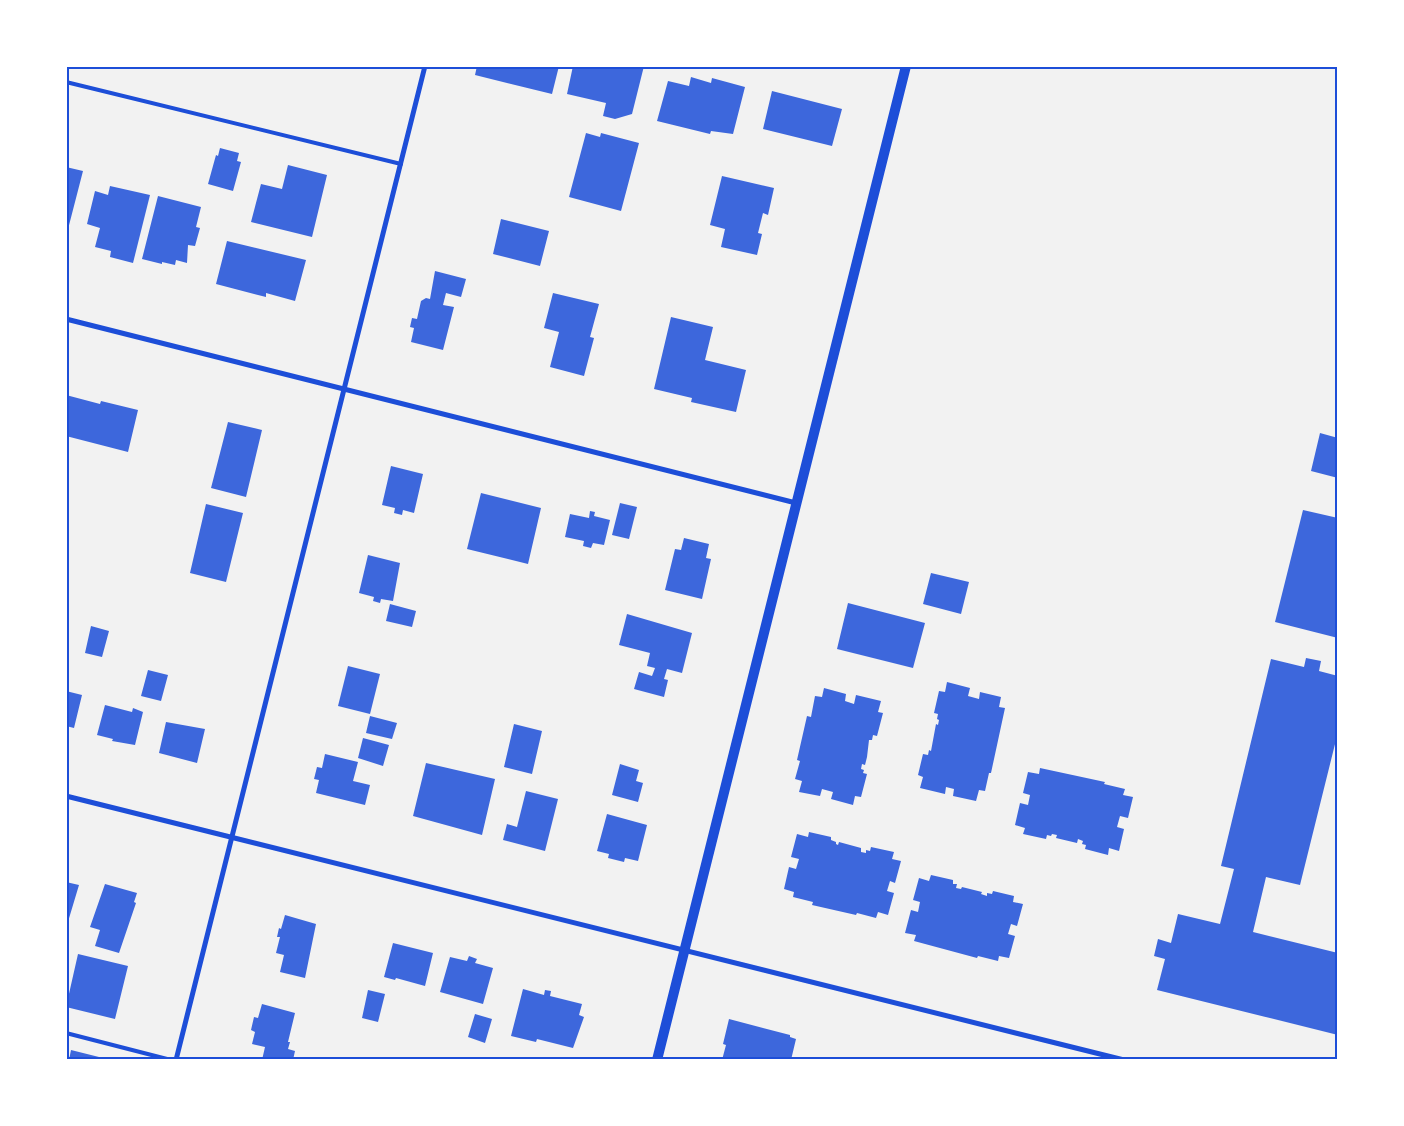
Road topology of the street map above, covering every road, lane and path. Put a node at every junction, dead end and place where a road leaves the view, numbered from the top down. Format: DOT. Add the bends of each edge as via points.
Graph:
graph roads {
  1 [pos="425,66"];
  2 [pos="906,66"];
  3 [pos="66,82"];
  4 [pos="401,164"];
  5 [pos="66,319"];
  6 [pos="344,388"];
  7 [pos="796,503"];
  8 [pos="66,796"];
  9 [pos="233,838"];
  10 [pos="684,950"];
  11 [pos="66,1034"];
  12 [pos="171,1060"];
  13 [pos="176,1060"];
  14 [pos="658,1060"];
  15 [pos="1124,1060"];
  1 -- 4 [label="street"];
  2 -- 7 [label="main road"];
  3 -- 4 [label="lane"];
  4 -- 6 [label="street"];
  5 -- 6 [label="street"];
  6 -- 7 [label="street"];
  6 -- 9 [label="street"];
  7 -- 10 [label="main road"];
  8 -- 9 [label="street"];
  9 -- 10 [label="street"];
  9 -- 13 [label="street"];
  10 -- 14 [label="main road"];
  10 -- 15 [label="street"];
  11 -- 12 [label="lane"];
}
